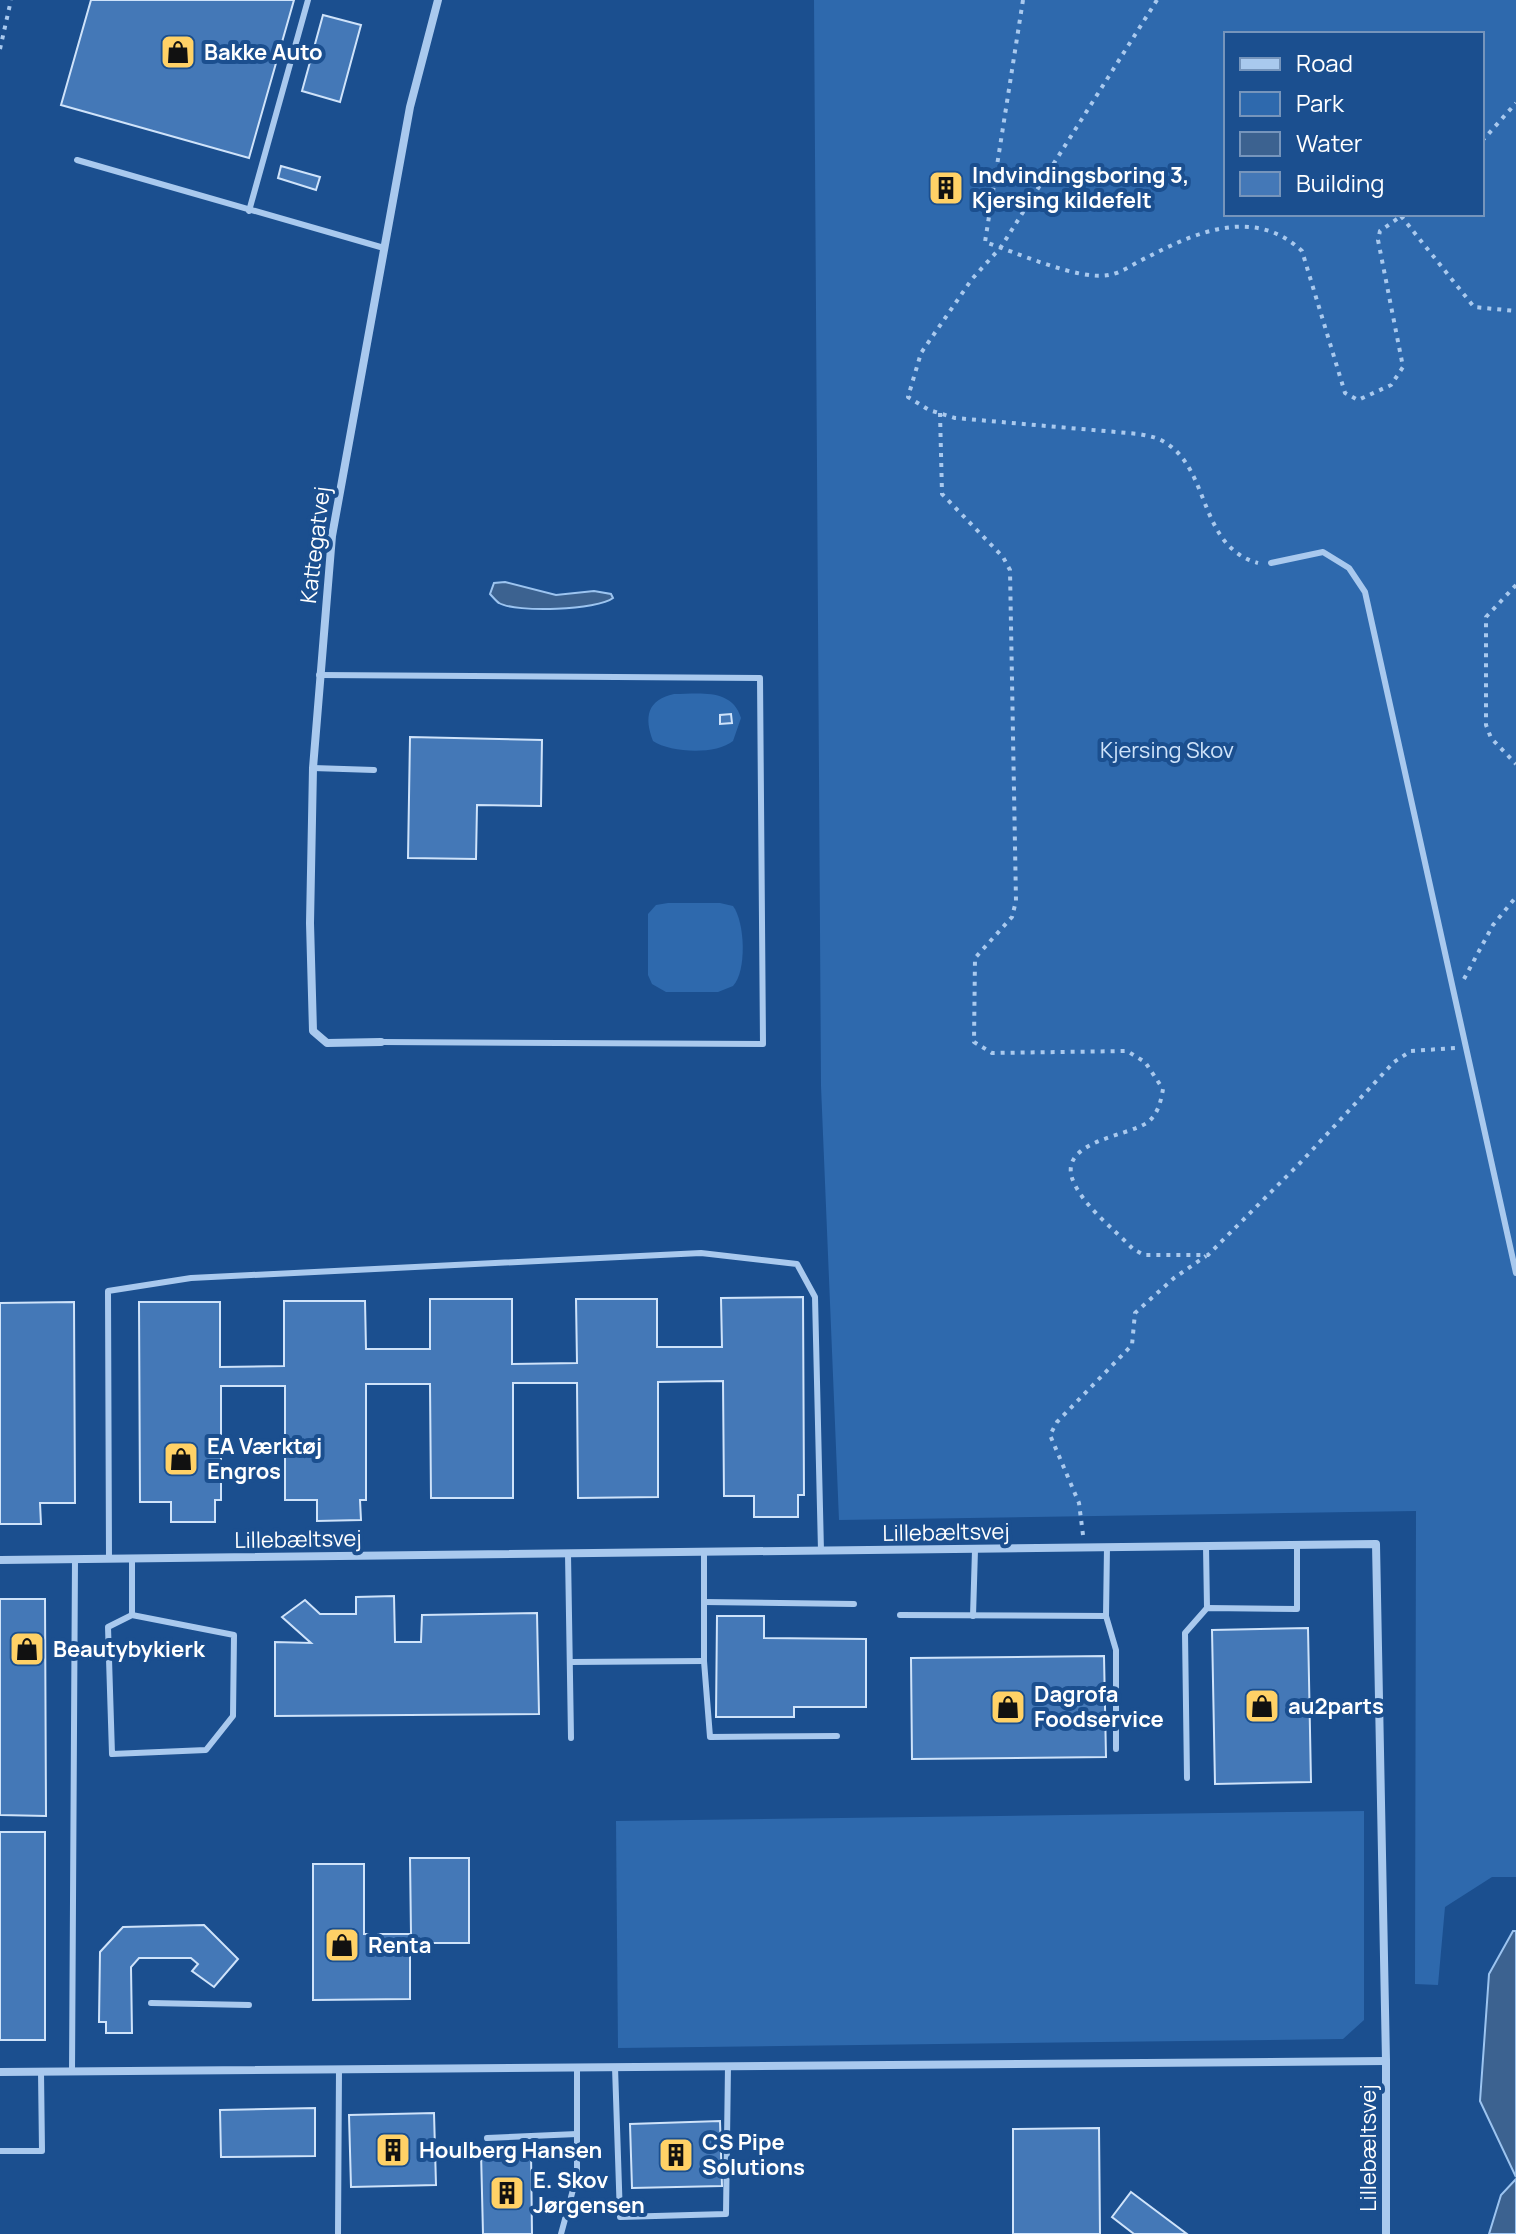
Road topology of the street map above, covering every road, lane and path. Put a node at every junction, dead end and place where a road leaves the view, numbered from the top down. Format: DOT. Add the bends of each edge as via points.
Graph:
graph roads {
  1 [pos="11,0"];
  2 [pos="308,0"];
  3 [pos="438,0"];
  4 [pos="1023,0"];
  5 [pos="1157,0"];
  6 [pos="0,49"];
  7 [pos="1516,103"];
  8 [pos="1484,139"];
  9 [pos="77,160"];
  10 [pos="249,211"];
  11 [pos="1402,216"];
  12 [pos="1404,216"];
  13 [pos="1001,247"];
  14 [pos="384,248"];
  15 [pos="1516,311"];
  16 [pos="940,413"];
  17 [pos="1271,563"];
  18 [pos="1516,585"];
  19 [pos="319,675"];
  20 [pos="1516,764"];
  21 [pos="313,768"];
  22 [pos="374,770"];
  23 [pos="1516,897"];
  24 [pos="1455,998"];
  25 [pos="381,1042"];
  26 [pos="1465,1048"];
  27 [pos="1208,1255"];
  28 [pos="1516,1273"];
  29 [pos="1206,1546"];
  30 [pos="1297,1546"];
  31 [pos="1107,1547"];
  32 [pos="1085,1548"];
  33 [pos="975,1550"];
  34 [pos="821,1551"];
  35 [pos="704,1552"];
  36 [pos="568,1554"];
  37 [pos="132,1558"];
  38 [pos="75,1559"];
  39 [pos="109,1559"];
  40 [pos="0,1560"];
  41 [pos="704,1602"];
  42 [pos="854,1604"];
  43 [pos="1207,1608"];
  44 [pos="132,1615"];
  45 [pos="900,1615"];
  46 [pos="973,1616"];
  47 [pos="1106,1616"];
  48 [pos="704,1661"];
  49 [pos="570,1662"];
  50 [pos="837,1736"];
  51 [pos="571,1738"];
  52 [pos="1116,1749"];
  53 [pos="1187,1778"];
  54 [pos="151,2003"];
  55 [pos="249,2005"];
  56 [pos="1386,2061"];
  57 [pos="728,2066"];
  58 [pos="615,2067"];
  59 [pos="577,2068"];
  60 [pos="339,2069"];
  61 [pos="0,2072"];
  62 [pos="41,2072"];
  63 [pos="72,2072"];
  64 [pos="577,2134"];
  65 [pos="487,2138"];
  66 [pos="0,2151"];
  67 [pos="338,2234"];
  68 [pos="561,2234"];
  69 [pos="1386,2234"];
  1 -- 6 [label="path"];
  2 -- 10 [label="lane"];
  3 -- 14 [label="street, Kattegatvej" via="410,107"];
  4 -- 13 [label="path" via="985,242"];
  5 -- 13 [label="path"];
  7 -- 8 [label="path"];
  9 -- 10 [label="lane"];
  10 -- 14 [label="lane"];
  11 -- 13 [label="path" via="1380,231 1378,240 1403,367 1391,385 1358,400 1345,393 1302,251 1285,235 1234,225 1163,249 1110,275 1089,276"];
  12 -- 15 [label="path" via="1474,307"];
  13 -- 16 [label="path" via="921,353 908,397"];
  14 -- 19 [label="street, Kattegatvej" via="332,536"];
  16 -- 17 [label="path" via="1159,439 1184,461 1226,543 1247,560"];
  16 -- 27 [label="path" via="942,494 1003,557 1011,579 1016,901 1012,917 975,958 974,1042 992,1053 1127,1051 1145,1062 1163,1089 1157,1110 1147,1123 1085,1148 1072,1164 1071,1176 1133,1249 1144,1255"];
  17 -- 24 [label="lane" via="1323,552 1349,568 1365,592"];
  18 -- 20 [label="path" via="1486,617 1486,725"];
  19 -- 21 [label="street, Kattegatvej"];
  19 -- 25 [label="lane" via="760,678 763,1044"];
  21 -- 22 [label="lane"];
  21 -- 25 [label="street, Kattegatvej" via="313,1031 327,1043"];
  23 -- 24 [label="path" via="1493,925"];
  24 -- 26 [label="lane"];
  26 -- 27 [label="path" via="1411,1051 1394,1062"];
  26 -- 28 [label="lane"];
  27 -- 32 [label="path" via="1135,1313 1132,1345 1050,1435 1079,1503"];
  29 -- 30 [label="street, Lillebæltsvej"];
  29 -- 31 [label="street, Lillebæltsvej"];
  29 -- 43 [label="lane"];
  30 -- 43 [label="lane" via="1297,1609"];
  30 -- 56 [label="street, Lillebæltsvej" via="1376,1544"];
  31 -- 32 [label="street, Lillebæltsvej"];
  31 -- 47 [label="lane"];
  32 -- 33 [label="street, Lillebæltsvej"];
  33 -- 34 [label="street, Lillebæltsvej"];
  33 -- 46 [label="lane"];
  34 -- 35 [label="street, Lillebæltsvej"];
  34 -- 39 [label="lane" via="815,1297 797,1264 701,1253 191,1278 108,1291"];
  35 -- 36 [label="street, Lillebæltsvej"];
  35 -- 41 [label="lane"];
  36 -- 37 [label="street, Lillebæltsvej"];
  36 -- 49 [label="lane"];
  37 -- 39 [label="street, Lillebæltsvej"];
  37 -- 44 [label="lane"];
  38 -- 39 [label="street, Lillebæltsvej"];
  38 -- 40 [label="street, Lillebæltsvej"];
  38 -- 63 [label="lane"];
  41 -- 42 [label="lane"];
  41 -- 48 [label="lane"];
  43 -- 53 [label="lane" via="1185,1633"];
  44 -- 44 [label="lane" via="108,1627 112,1754 206,1750 233,1716 234,1635"];
  45 -- 46 [label="lane"];
  46 -- 47 [label="lane"];
  47 -- 52 [label="lane" via="1116,1650"];
  48 -- 49 [label="lane"];
  48 -- 50 [label="lane" via="710,1737"];
  49 -- 51 [label="lane"];
  54 -- 55 [label="lane"];
  56 -- 57 [label="street, Lillebæltsvej"];
  56 -- 69 [label="street, Lillebæltsvej"];
  57 -- 58 [label="street, Lillebæltsvej"];
  57 -- 58 [label="lane" via="726,2214 620,2217"];
  58 -- 59 [label="street, Lillebæltsvej"];
  59 -- 60 [label="street, Lillebæltsvej"];
  59 -- 64 [label="lane"];
  60 -- 63 [label="street, Lillebæltsvej"];
  60 -- 67 [label="lane"];
  61 -- 62 [label="street, Lillebæltsvej"];
  62 -- 63 [label="street, Lillebæltsvej"];
  62 -- 66 [label="lane" via="42,2151"];
  64 -- 65 [label="lane"];
  64 -- 68 [label="lane" via="577,2175"];
}
